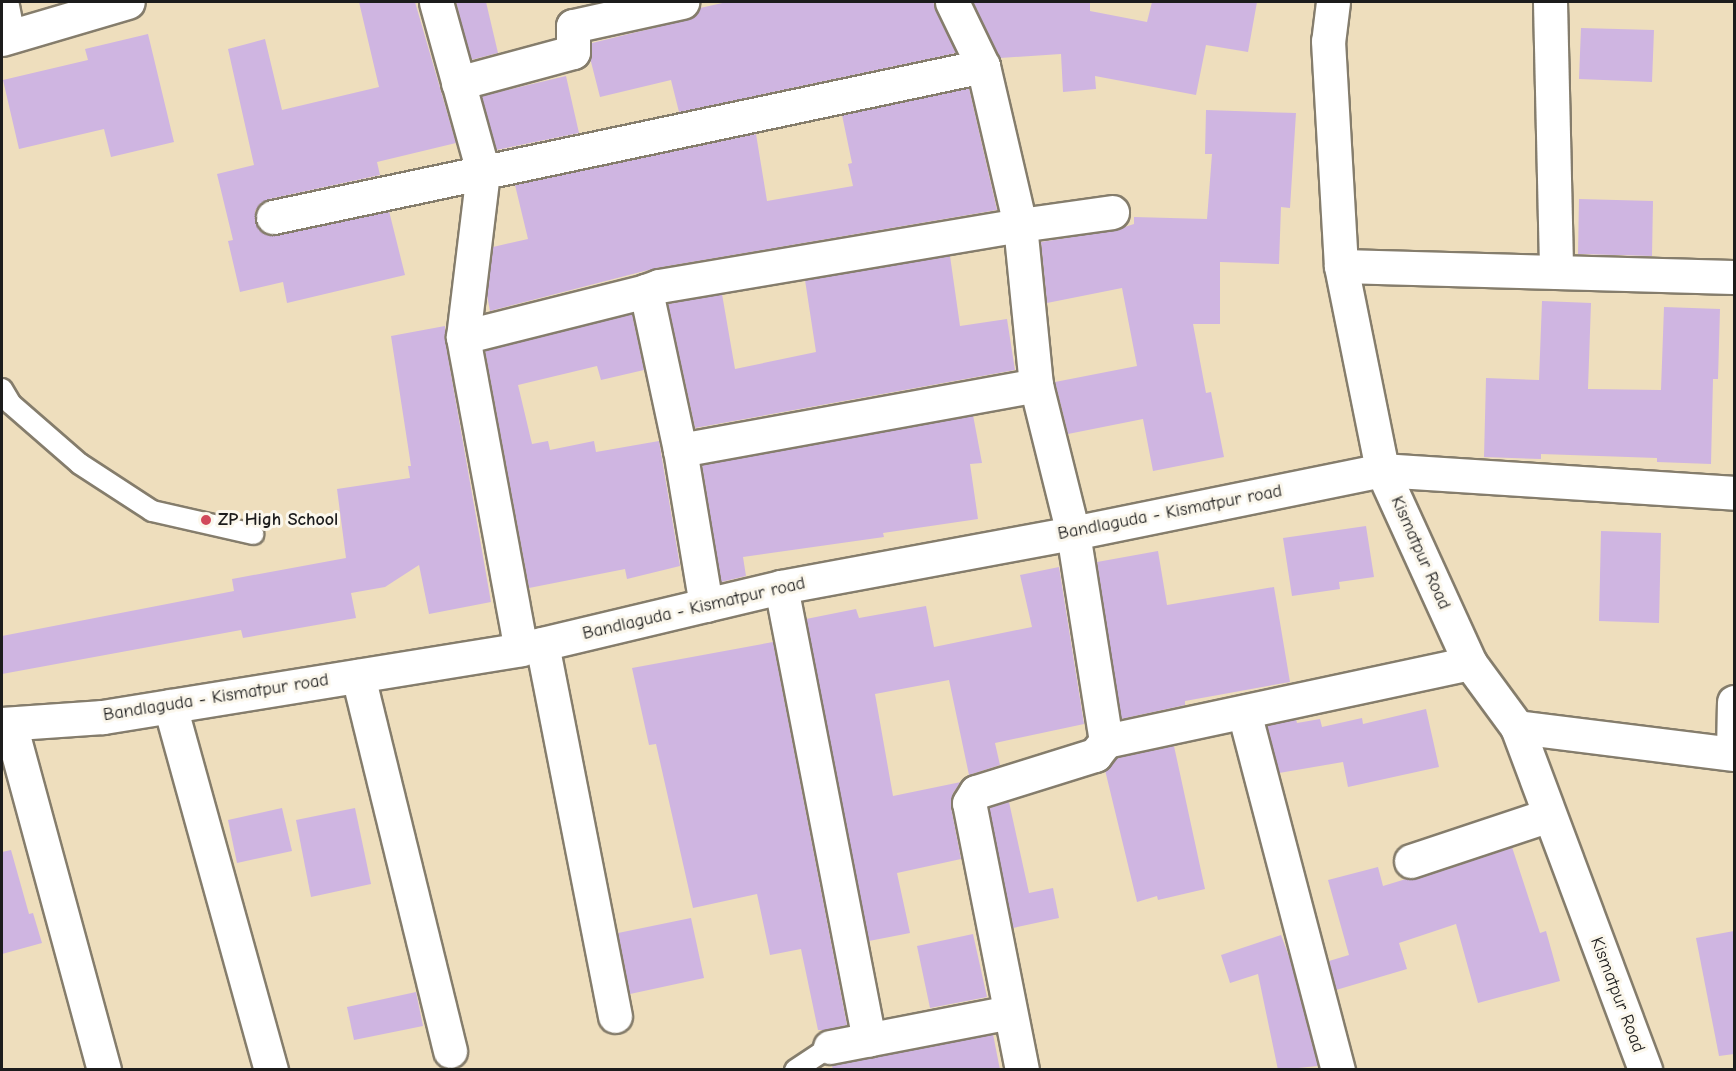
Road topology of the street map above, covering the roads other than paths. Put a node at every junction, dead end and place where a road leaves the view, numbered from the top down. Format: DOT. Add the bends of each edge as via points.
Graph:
graph roads {
  1 [pos="128,2"];
  2 [pos="436,2"];
  3 [pos="682,2"];
  4 [pos="952,2"];
  5 [pos="1333,2"];
  6 [pos="1550,2"];
  7 [pos="4,27"];
  8 [pos="983,66"];
  9 [pos="458,83"];
  10 [pos="483,172"];
  11 [pos="1112,212"];
  12 [pos="273,216"];
  13 [pos="1020,225"];
  14 [pos="1341,267"];
  15 [pos="1556,272"];
  16 [pos="1734,277"];
  17 [pos="646,291"];
  18 [pos="463,337"];
  19 [pos="1036,385"];
  20 [pos="2,389"];
  21 [pos="680,450"];
  22 [pos="1382,470"];
  23 [pos="1734,493"];
  24 [pos="1073,533"];
  25 [pos="253,534"];
  26 [pos="781,587"];
  27 [pos="706,604"];
  28 [pos="531,647"];
  29 [pos="1470,663"];
  30 [pos="358,676"];
  31 [pos="1734,702"];
  32 [pos="170,706"];
  33 [pos="1244,712"];
  34 [pos="6,724"];
  35 [pos="1516,727"];
  36 [pos="1106,741"];
  37 [pos="1734,754"];
  38 [pos="1549,815"];
  39 [pos="1411,861"];
  40 [pos="1010,1012"];
  41 [pos="615,1016"];
  42 [pos="869,1040"];
  43 [pos="830,1047"];
  44 [pos="450,1051"];
  45 [pos="104,1070"];
  46 [pos="271,1070"];
  47 [pos="795,1070"];
  48 [pos="1022,1070"];
  49 [pos="1338,1070"];
  50 [pos="1644,1070"];
  1 -- 7 [label="street"];
  2 -- 9 [label="street"];
  3 -- 9 [label="street" via="573,26 573,52"];
  4 -- 8 [label="street"];
  5 -- 14 [label="street, Kismatpur Road" via="1328,41"];
  6 -- 15 [label="street"];
  8 -- 10 [label="street"];
  8 -- 13 [label="street"];
  9 -- 10 [label="street"];
  10 -- 12 [label="street"];
  10 -- 18 [label="street"];
  11 -- 13 [label="street"];
  13 -- 17 [label="street"];
  13 -- 19 [label="street"];
  14 -- 15 [label="street"];
  14 -- 22 [label="street, Kismatpur Road"];
  15 -- 16 [label="street"];
  17 -- 18 [label="street"];
  17 -- 21 [label="street"];
  18 -- 28 [label="street"];
  19 -- 21 [label="street"];
  19 -- 24 [label="street"];
  20 -- 25 [label="lane" via="11,404 80,464 152,511"];
  21 -- 27 [label="street"];
  22 -- 23 [label="street, Bandlaguda - Kismatpur road"];
  22 -- 24 [label="street, Bandlaguda - Kismatpur road"];
  22 -- 29 [label="street, Kismatpur Road"];
  24 -- 26 [label="street, Bandlaguda - Kismatpur road"];
  24 -- 36 [label="street"];
  26 -- 27 [label="street, Bandlaguda - Kismatpur road"];
  26 -- 42 [label="street"];
  27 -- 28 [label="street, Bandlaguda - Kismatpur road"];
  28 -- 30 [label="street, Bandlaguda - Kismatpur road"];
  28 -- 41 [label="street"];
  29 -- 33 [label="street"];
  29 -- 35 [label="street, Kismatpur Road"];
  30 -- 32 [label="street, Bandlaguda - Kismatpur road"];
  30 -- 44 [label="street"];
  31 -- 37 [label="street"];
  32 -- 34 [label="street, Bandlaguda - Kismatpur road" via="103,717"];
  32 -- 46 [label="street"];
  33 -- 36 [label="street"];
  33 -- 49 [label="street"];
  34 -- 45 [label="street"];
  35 -- 37 [label="street"];
  35 -- 38 [label="street, Kismatpur Road"];
  36 -- 40 [label="street" via="1095,755 976,792 969,803"];
  38 -- 39 [label="street"];
  38 -- 50 [label="street, Kismatpur Road"];
  40 -- 42 [label="street"];
  40 -- 48 [label="street"];
  42 -- 43 [label="street"];
  43 -- 47 [label="lane"];
}
